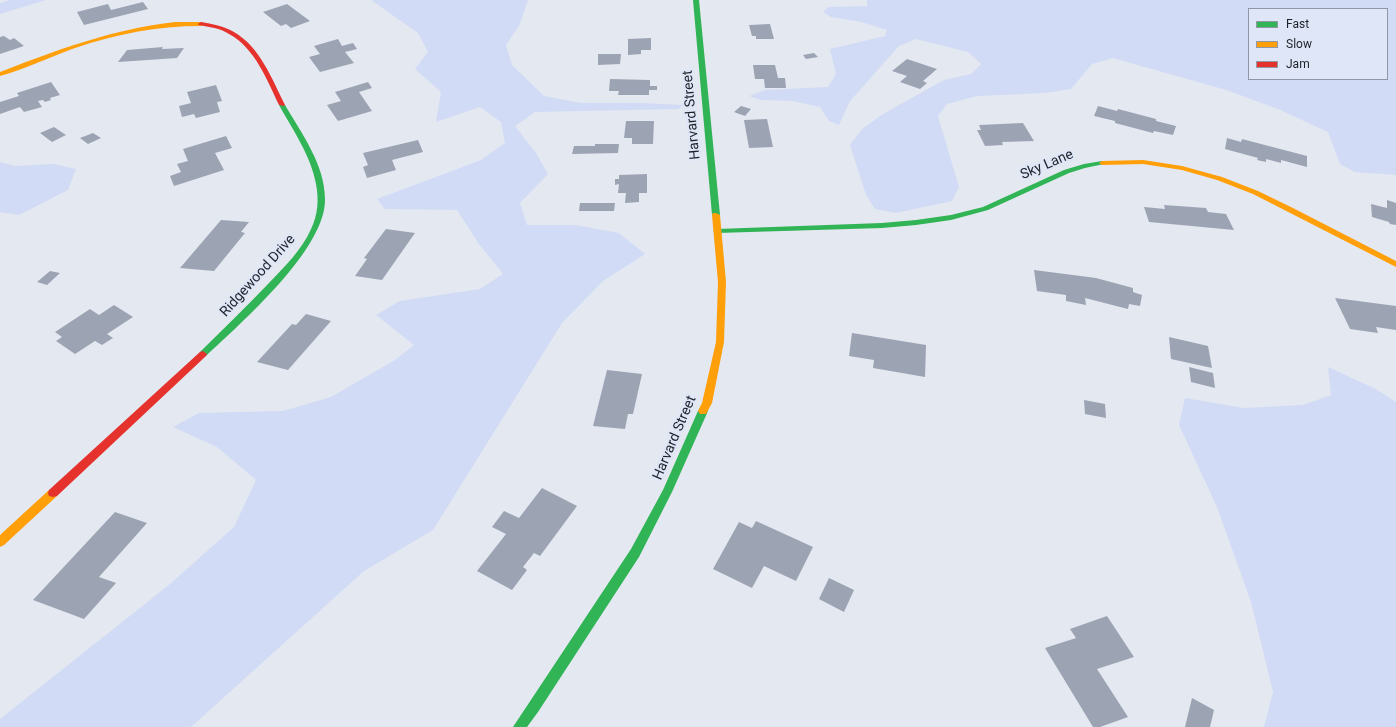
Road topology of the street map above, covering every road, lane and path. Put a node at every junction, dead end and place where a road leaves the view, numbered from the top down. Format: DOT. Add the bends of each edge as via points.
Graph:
graph roads {
  1 [pos="696,0"];
  2 [pos="0,74"];
  3 [pos="717,231"];
  4 [pos="1396,264"];
  5 [pos="0,542"];
  6 [pos="519,727"];
  1 -- 3 [label="street, Harvard Street"];
  2 -- 5 [label="street, Ridgewood Drive" via="108,36 146,27 189,23 228,31 242,39 260,62 313,162 321,189 322,204 319,221 310,238 265,292 225,333"];
  3 -- 4 [label="street, Sky Lane" via="888,226 945,219 990,207 1069,169 1085,165 1132,162 1180,167 1235,184"];
  3 -- 6 [label="street, Harvard Street" via="722,282 720,342 707,403 668,492 635,553"];
}
